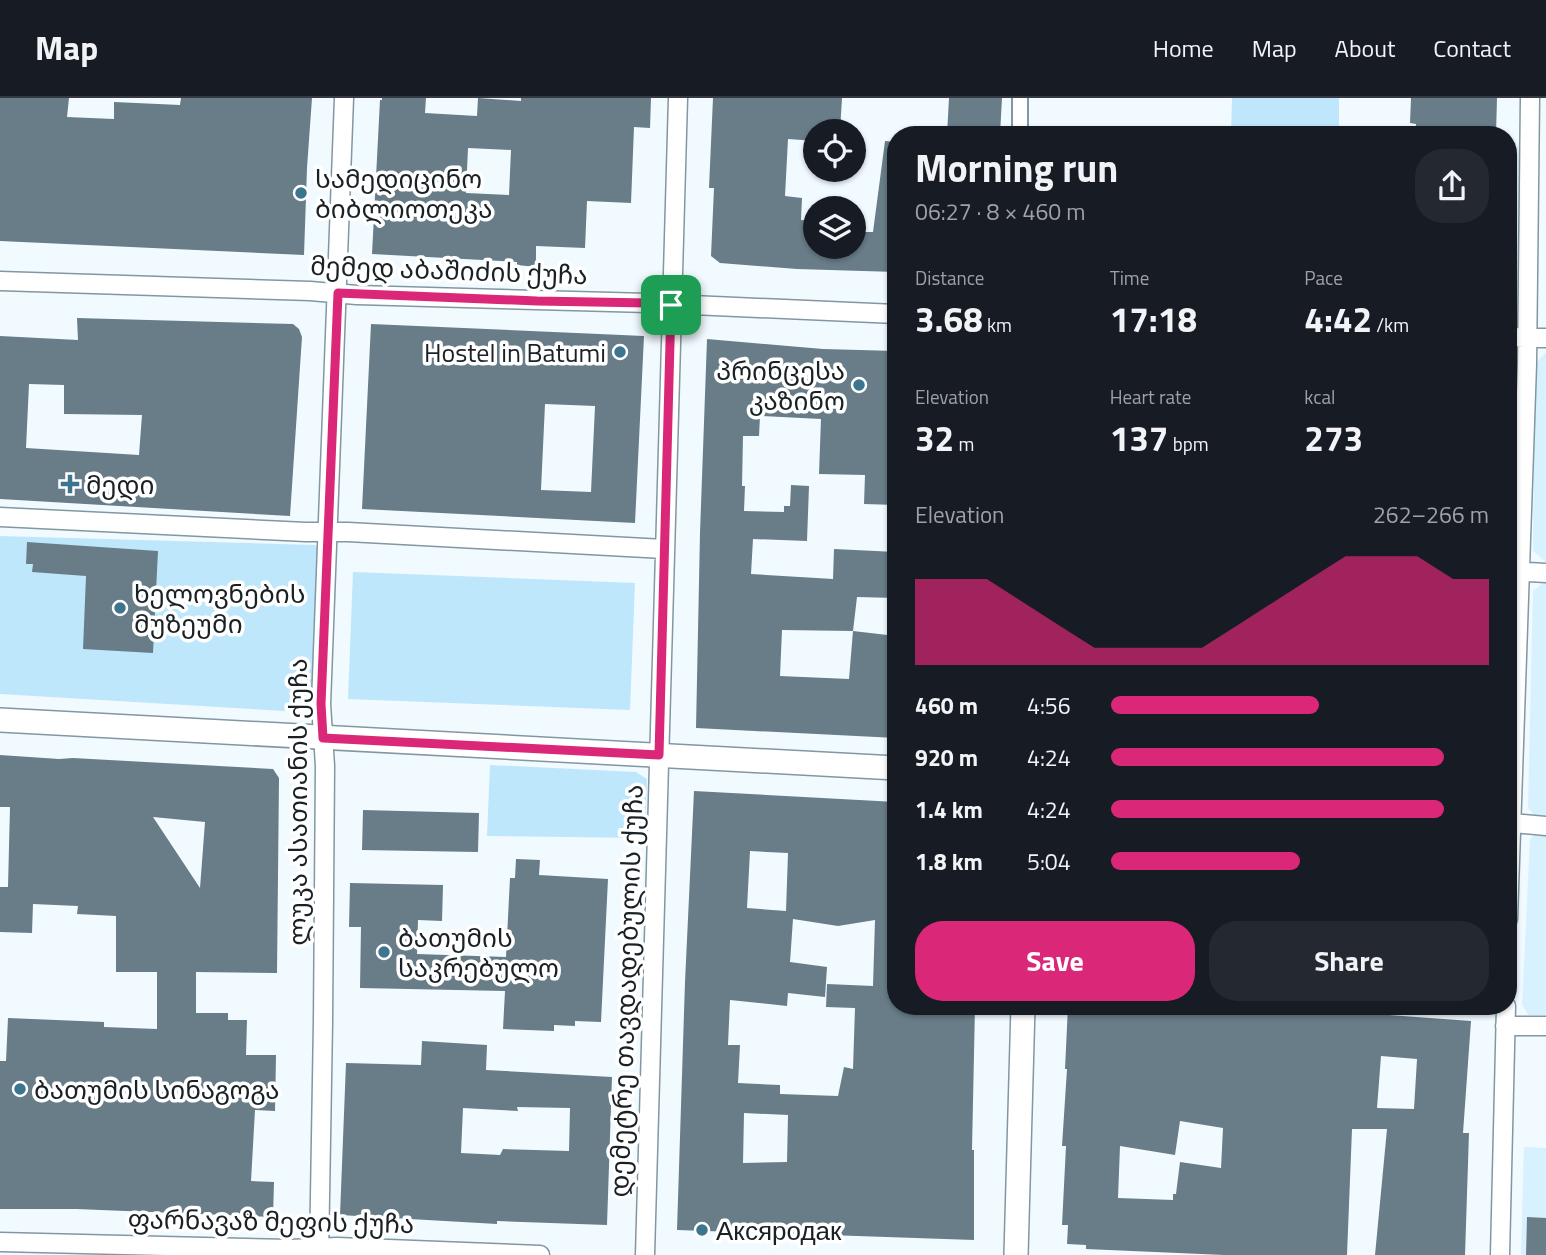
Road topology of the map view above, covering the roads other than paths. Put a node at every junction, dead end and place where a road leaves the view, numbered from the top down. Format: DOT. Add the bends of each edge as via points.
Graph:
graph roads {
  1 [pos="344,98"];
  2 [pos="678,98"];
  3 [pos="1020,98"];
  4 [pos="1530,98"];
  5 [pos="1020,126"];
  6 [pos="0,281"];
  7 [pos="338,293"];
  8 [pos="671,305"];
  9 [pos="887,314"];
  10 [pos="1517,337"];
  11 [pos="1527,338"];
  12 [pos="1546,338"];
  13 [pos="0,517"];
  14 [pos="1517,517"];
  15 [pos="328,531"];
  16 [pos="664,549"];
  17 [pos="1517,571"];
  18 [pos="1546,573"];
  19 [pos="0,719"];
  20 [pos="323,738"];
  21 [pos="659,755"];
  22 [pos="887,768"];
  23 [pos="1517,823"];
  24 [pos="1546,826"];
  25 [pos="1023,1015"];
  26 [pos="1506,1015"];
  27 [pos="1505,1026"];
  28 [pos="1546,1026"];
  29 [pos="0,1242"];
  30 [pos="319,1251"];
  31 [pos="540,1255"];
  32 [pos="645,1255"];
  33 [pos="1016,1255"];
  34 [pos="1500,1255"];
  1 -- 7 [label="street, ლუკა ასათიანის ქუჩა"];
  2 -- 8 [label="street, დემეტრე თავდადებულის ქუჩა"];
  3 -- 5 [label="street"];
  4 -- 11 [label="street"];
  6 -- 7 [label="street, მემედ აბაშიძის ქუჩა"];
  7 -- 8 [label="street, მემედ აბაშიძის ქუჩა"];
  7 -- 15 [label="street, ლუკა ასათიანის ქუჩა"];
  8 -- 9 [label="street, მემედ აბაშიძის ქუჩა"];
  8 -- 16 [label="street, დემეტრე თავდადებულის ქუჩა"];
  10 -- 11 [label="street"];
  11 -- 12 [label="street"];
  11 -- 14 [label="street"];
  13 -- 15 [label="street"];
  15 -- 16 [label="street"];
  15 -- 20 [label="street, ლუკა ასათიანის ქუჩა"];
  16 -- 21 [label="street, დემეტრე თავდადებულის ქუჩა"];
  17 -- 18 [label="street"];
  19 -- 20 [label="street"];
  20 -- 21 [label="street"];
  20 -- 30 [label="street, ლუკა ასათიანის ქუჩა"];
  21 -- 22 [label="street"];
  21 -- 32 [label="street, დემეტრე თავდადებულის ქუჩა"];
  23 -- 24 [label="street"];
  25 -- 33 [label="street"];
  26 -- 27 [label="street"];
  27 -- 28 [label="street"];
  27 -- 34 [label="street"];
  29 -- 30 [label="street, ფარნავაზ მეფის ქუჩა"];
  30 -- 31 [label="street, ფარნავაზ მეფის ქუჩა"];
}
